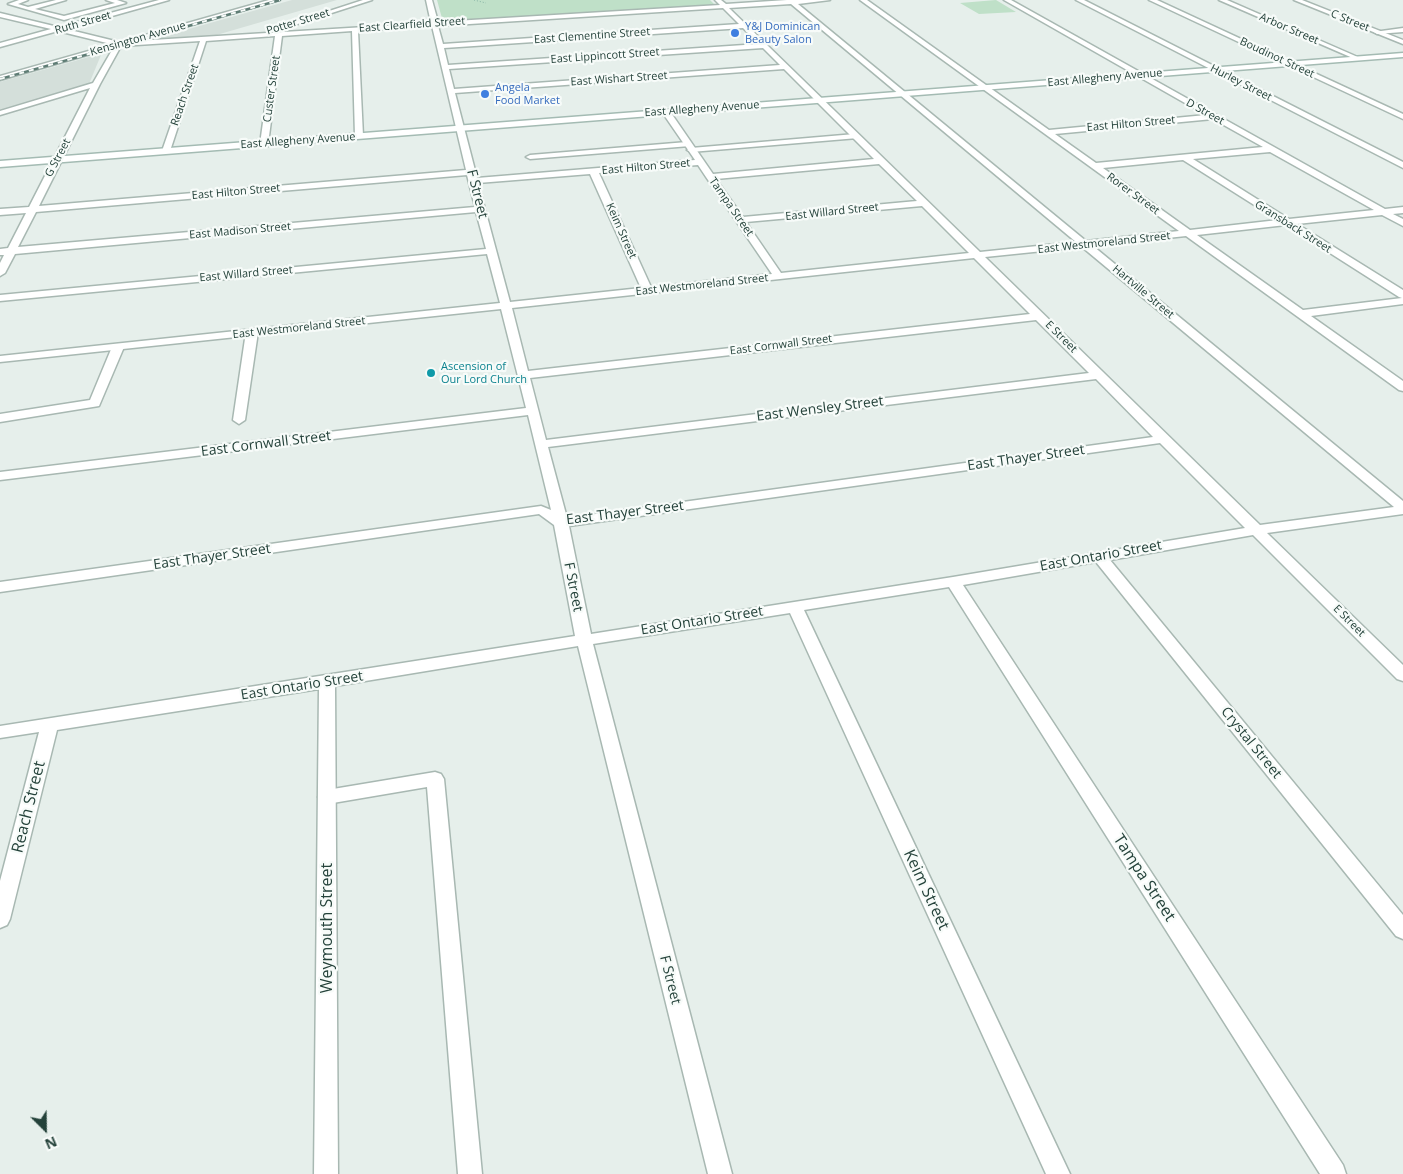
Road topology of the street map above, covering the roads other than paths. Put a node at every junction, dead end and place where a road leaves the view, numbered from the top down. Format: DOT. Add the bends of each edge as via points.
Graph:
graph roads {
  1 [pos="25,0"];
  2 [pos="63,0"];
  3 [pos="109,0"];
  4 [pos="166,0"];
  5 [pos="276,0"];
  6 [pos="369,0"];
  7 [pos="429,0"];
  8 [pos="718,0"];
  9 [pos="827,0"];
  10 [pos="863,0"];
  11 [pos="1007,0"];
  12 [pos="1079,0"];
  13 [pos="1152,0"];
  14 [pos="1222,0"];
  15 [pos="1297,0"];
  16 [pos="792,1"];
  17 [pos="724,6"];
  18 [pos="28,9"];
  19 [pos="63,9"];
  20 [pos="43,13"];
  21 [pos="0,15"];
  22 [pos="15,19"];
  23 [pos="0,23"];
  24 [pos="436,24"];
  25 [pos="744,26"];
  26 [pos="58,29"];
  27 [pos="354,29"];
  28 [pos="1403,30"];
  29 [pos="1377,32"];
  30 [pos="279,34"];
  31 [pos="256,35"];
  32 [pos="204,38"];
  33 [pos="1403,42"];
  34 [pos="118,44"];
  35 [pos="0,45"];
  36 [pos="441,46"];
  37 [pos="764,46"];
  38 [pos="1403,54"];
  39 [pos="1357,58"];
  40 [pos="1289,64"];
  41 [pos="445,67"];
  42 [pos="785,67"];
  43 [pos="1216,70"];
  44 [pos="1140,76"];
  45 [pos="0,78"];
  46 [pos="96,84"];
  47 [pos="984,88"];
  48 [pos="452,91"];
  49 [pos="904,95"];
  50 [pos="819,100"];
  51 [pos="666,112"];
  52 [pos="0,113"];
  53 [pos="1215,117"];
  54 [pos="1403,117"];
  55 [pos="460,128"];
  56 [pos="1048,132"];
  57 [pos="359,136"];
  58 [pos="855,136"];
  59 [pos="264,144"];
  60 [pos="689,147"];
  61 [pos="1272,149"];
  62 [pos="166,151"];
  63 [pos="530,157"];
  64 [pos="1184,157"];
  65 [pos="58,160"];
  66 [pos="880,161"];
  67 [pos="699,162"];
  68 [pos="0,164"];
  69 [pos="1403,165"];
  70 [pos="1095,166"];
  71 [pos="594,172"];
  72 [pos="473,177"];
  73 [pos="710,177"];
  74 [pos="923,203"];
  75 [pos="32,209"];
  76 [pos="480,209"];
  77 [pos="1403,210"];
  78 [pos="0,212"];
  79 [pos="1384,212"];
  80 [pos="741,220"];
  81 [pos="1285,222"];
  82 [pos="1403,223"];
  83 [pos="1187,234"];
  84 [pos="1086,245"];
  85 [pos="11,251"];
  86 [pos="492,251"];
  87 [pos="0,252"];
  88 [pos="978,256"];
  89 [pos="0,273"];
  90 [pos="779,277"];
  91 [pos="648,291"];
  92 [pos="1403,295"];
  93 [pos="0,298"];
  94 [pos="1403,301"];
  95 [pos="506,306"];
  96 [pos="1301,314"];
  97 [pos="1039,316"];
  98 [pos="252,332"];
  99 [pos="118,347"];
  100 [pos="0,359"];
  101 [pos="524,375"];
  102 [pos="1099,375"];
  103 [pos="1403,388"];
  104 [pos="532,411"];
  105 [pos="0,418"];
  106 [pos="240,420"];
  107 [pos="1164,439"];
  108 [pos="541,444"];
  109 [pos="0,476"];
  110 [pos="1403,509"];
  111 [pos="561,523"];
  112 [pos="1258,530"];
  113 [pos="1099,556"];
  114 [pos="954,582"];
  115 [pos="0,587"];
  116 [pos="795,607"];
  117 [pos="584,640"];
  118 [pos="1403,675"];
  119 [pos="327,682"];
  120 [pos="50,724"];
  121 [pos="0,732"];
  122 [pos="327,797"];
  123 [pos="0,919"];
  124 [pos="1403,930"];
  125 [pos="326,1174"];
  126 [pos="470,1174"];
  127 [pos="720,1174"];
  128 [pos="1058,1174"];
  129 [pos="1334,1174"];
  1 -- 18 [label="street" via="11,4"];
  2 -- 18 [label="street"];
  3 -- 20 [label="street" via="124,3 64,18"];
  4 -- 26 [label="street, Ruth Street"];
  5 -- 34 [label="street, Kensington Avenue"];
  6 -- 31 [label="street, Potter Street"];
  7 -- 24 [label="street, F Street"];
  8 -- 17 [label="street, E Street"];
  9 -- 16 [label="street, East Clearfield Street"];
  10 -- 47 [label="street, Rorer Street"];
  11 -- 44 [label="street, D Street"];
  12 -- 43 [label="street, Hurley Street"];
  13 -- 40 [label="street, Boudinot Street"];
  14 -- 39 [label="street, Arbor Street"];
  15 -- 29 [label="street, C Street"];
  16 -- 17 [label="street, East Clearfield Street"];
  16 -- 49 [label="street, Hartville Street"];
  17 -- 24 [label="street, East Clearfield Street"];
  17 -- 25 [label="street, E Street"];
  18 -- 20 [label="street"];
  19 -- 20 [label="street"];
  20 -- 22 [label="street"];
  21 -- 22 [label="street, East Clearfield Street"];
  22 -- 23 [label="street"];
  22 -- 26 [label="street, East Clearfield Street"];
  24 -- 27 [label="street, East Clearfield Street"];
  24 -- 36 [label="street, F Street"];
  25 -- 36 [label="street, East Clementine Street"];
  25 -- 37 [label="street, E Street"];
  26 -- 34 [label="street, East Clearfield Street"];
  26 -- 35 [label="street, Ruth Street"];
  27 -- 30 [label="street, East Clearfield Street"];
  27 -- 57 [label="street"];
  28 -- 29 [label="street"];
  29 -- 33 [label="street, C Street"];
  30 -- 31 [label="street, East Clearfield Street"];
  30 -- 59 [label="street, Custer Street"];
  31 -- 32 [label="street, East Clearfield Street"];
  32 -- 34 [label="street, East Clearfield Street"];
  32 -- 62 [label="street, Reach Street"];
  34 -- 45 [label="street, Kensington Avenue"];
  34 -- 46 [label="street, G Street"];
  36 -- 41 [label="street, F Street"];
  37 -- 41 [label="street, East Lippincott Street"];
  37 -- 42 [label="street, E Street"];
  38 -- 39 [label="street, East Allegheny Avenue"];
  39 -- 40 [label="street, East Allegheny Avenue"];
  40 -- 43 [label="street, East Allegheny Avenue"];
  40 -- 54 [label="street, Boudinot Street"];
  41 -- 48 [label="street, F Street"];
  42 -- 48 [label="street, East Wishart Street"];
  42 -- 50 [label="street, E Street"];
  43 -- 44 [label="street, East Allegheny Avenue"];
  43 -- 69 [label="street, Hurley Street"];
  44 -- 47 [label="street, East Allegheny Avenue"];
  44 -- 53 [label="street, D Street"];
  46 -- 52 [label="street"];
  46 -- 65 [label="street, G Street"];
  47 -- 49 [label="street, East Allegheny Avenue"];
  47 -- 56 [label="street, Rorer Street"];
  48 -- 55 [label="street, F Street"];
  49 -- 50 [label="street, East Allegheny Avenue"];
  49 -- 84 [label="street, Hartville Street"];
  50 -- 51 [label="street, East Allegheny Avenue"];
  50 -- 58 [label="street, E Street"];
  51 -- 55 [label="street, East Allegheny Avenue"];
  51 -- 60 [label="street, Tampa Street"];
  53 -- 56 [label="street, East Hilton Street"];
  53 -- 61 [label="street, D Street"];
  55 -- 57 [label="street, East Allegheny Avenue"];
  55 -- 72 [label="street, F Street"];
  56 -- 70 [label="street, Rorer Street"];
  57 -- 59 [label="street, East Allegheny Avenue"];
  58 -- 60 [label="street"];
  58 -- 66 [label="street, E Street"];
  59 -- 62 [label="street, East Allegheny Avenue"];
  60 -- 63 [label="street"];
  60 -- 67 [label="street, Tampa Street"];
  61 -- 64 [label="street"];
  61 -- 79 [label="street, D Street"];
  62 -- 65 [label="street, East Allegheny Avenue"];
  64 -- 70 [label="street"];
  64 -- 81 [label="street, Gransback Street"];
  65 -- 68 [label="street, East Allegheny Avenue"];
  65 -- 75 [label="street, G Street"];
  66 -- 73 [label="street, East Hilton Street"];
  66 -- 74 [label="street, E Street"];
  67 -- 71 [label="street, East Hilton Street"];
  67 -- 73 [label="street, Tampa Street"];
  70 -- 83 [label="street, Rorer Street"];
  71 -- 72 [label="street, East Hilton Street"];
  71 -- 91 [label="street, Keim Street"];
  72 -- 75 [label="street, East Hilton Street"];
  72 -- 76 [label="street, F Street"];
  73 -- 80 [label="street, Tampa Street"];
  74 -- 80 [label="street, East Willard Street"];
  74 -- 88 [label="street, E Street"];
  75 -- 78 [label="street, East Hilton Street"];
  75 -- 85 [label="street, G Street"];
  76 -- 85 [label="street, East Madison Street"];
  76 -- 86 [label="street, F Street"];
  77 -- 79 [label="street, East Westmoreland Street"];
  79 -- 81 [label="street, East Westmoreland Street"];
  79 -- 82 [label="street, D Street"];
  80 -- 90 [label="street, Tampa Street"];
  81 -- 83 [label="street, East Westmoreland Street"];
  81 -- 92 [label="street, Gransback Street"];
  83 -- 84 [label="street, East Westmoreland Street"];
  83 -- 96 [label="street, Rorer Street"];
  84 -- 88 [label="street, East Westmoreland Street"];
  84 -- 110 [label="street, Hartville Street"];
  85 -- 87 [label="street, East Madison Street"];
  85 -- 89 [label="street, G Street"];
  86 -- 93 [label="street, East Willard Street"];
  86 -- 95 [label="street, F Street"];
  88 -- 90 [label="street, East Westmoreland Street"];
  88 -- 97 [label="street, E Street"];
  90 -- 91 [label="street, East Westmoreland Street"];
  91 -- 95 [label="street, East Westmoreland Street"];
  94 -- 96 [label="street"];
  95 -- 98 [label="street, East Westmoreland Street"];
  95 -- 101 [label="street, F Street"];
  96 -- 103 [label="street, Rorer Street"];
  97 -- 101 [label="street, East Cornwall Street"];
  97 -- 102 [label="street, E Street"];
  98 -- 99 [label="street, East Westmoreland Street"];
  98 -- 106 [label="street"];
  99 -- 100 [label="street, East Westmoreland Street"];
  99 -- 105 [label="street" via="95,403"];
  101 -- 104 [label="street, F Street"];
  102 -- 107 [label="street, E Street"];
  102 -- 108 [label="street, East Wensley Street"];
  104 -- 108 [label="street, F Street"];
  104 -- 109 [label="street, East Cornwall Street"];
  107 -- 111 [label="street, East Thayer Street"];
  107 -- 112 [label="street, E Street"];
  108 -- 111 [label="street, F Street"];
  110 -- 112 [label="street, East Ontario Street"];
  111 -- 115 [label="street, East Thayer Street" via="541,510"];
  111 -- 117 [label="street, F Street"];
  112 -- 113 [label="street, East Ontario Street"];
  112 -- 118 [label="street, E Street"];
  113 -- 114 [label="street, East Ontario Street"];
  113 -- 124 [label="street, Crystal Street"];
  114 -- 116 [label="street, East Ontario Street"];
  114 -- 129 [label="street, Tampa Street"];
  116 -- 117 [label="street, East Ontario Street"];
  116 -- 128 [label="street, Keim Street"];
  117 -- 119 [label="street, East Ontario Street"];
  117 -- 127 [label="street, F Street"];
  119 -- 120 [label="street, East Ontario Street"];
  119 -- 122 [label="street, Weymouth Street"];
  120 -- 121 [label="street, East Ontario Street"];
  120 -- 123 [label="street, Reach Street"];
  122 -- 125 [label="street, Weymouth Street"];
  122 -- 126 [label="street" via="434,779"];
}
